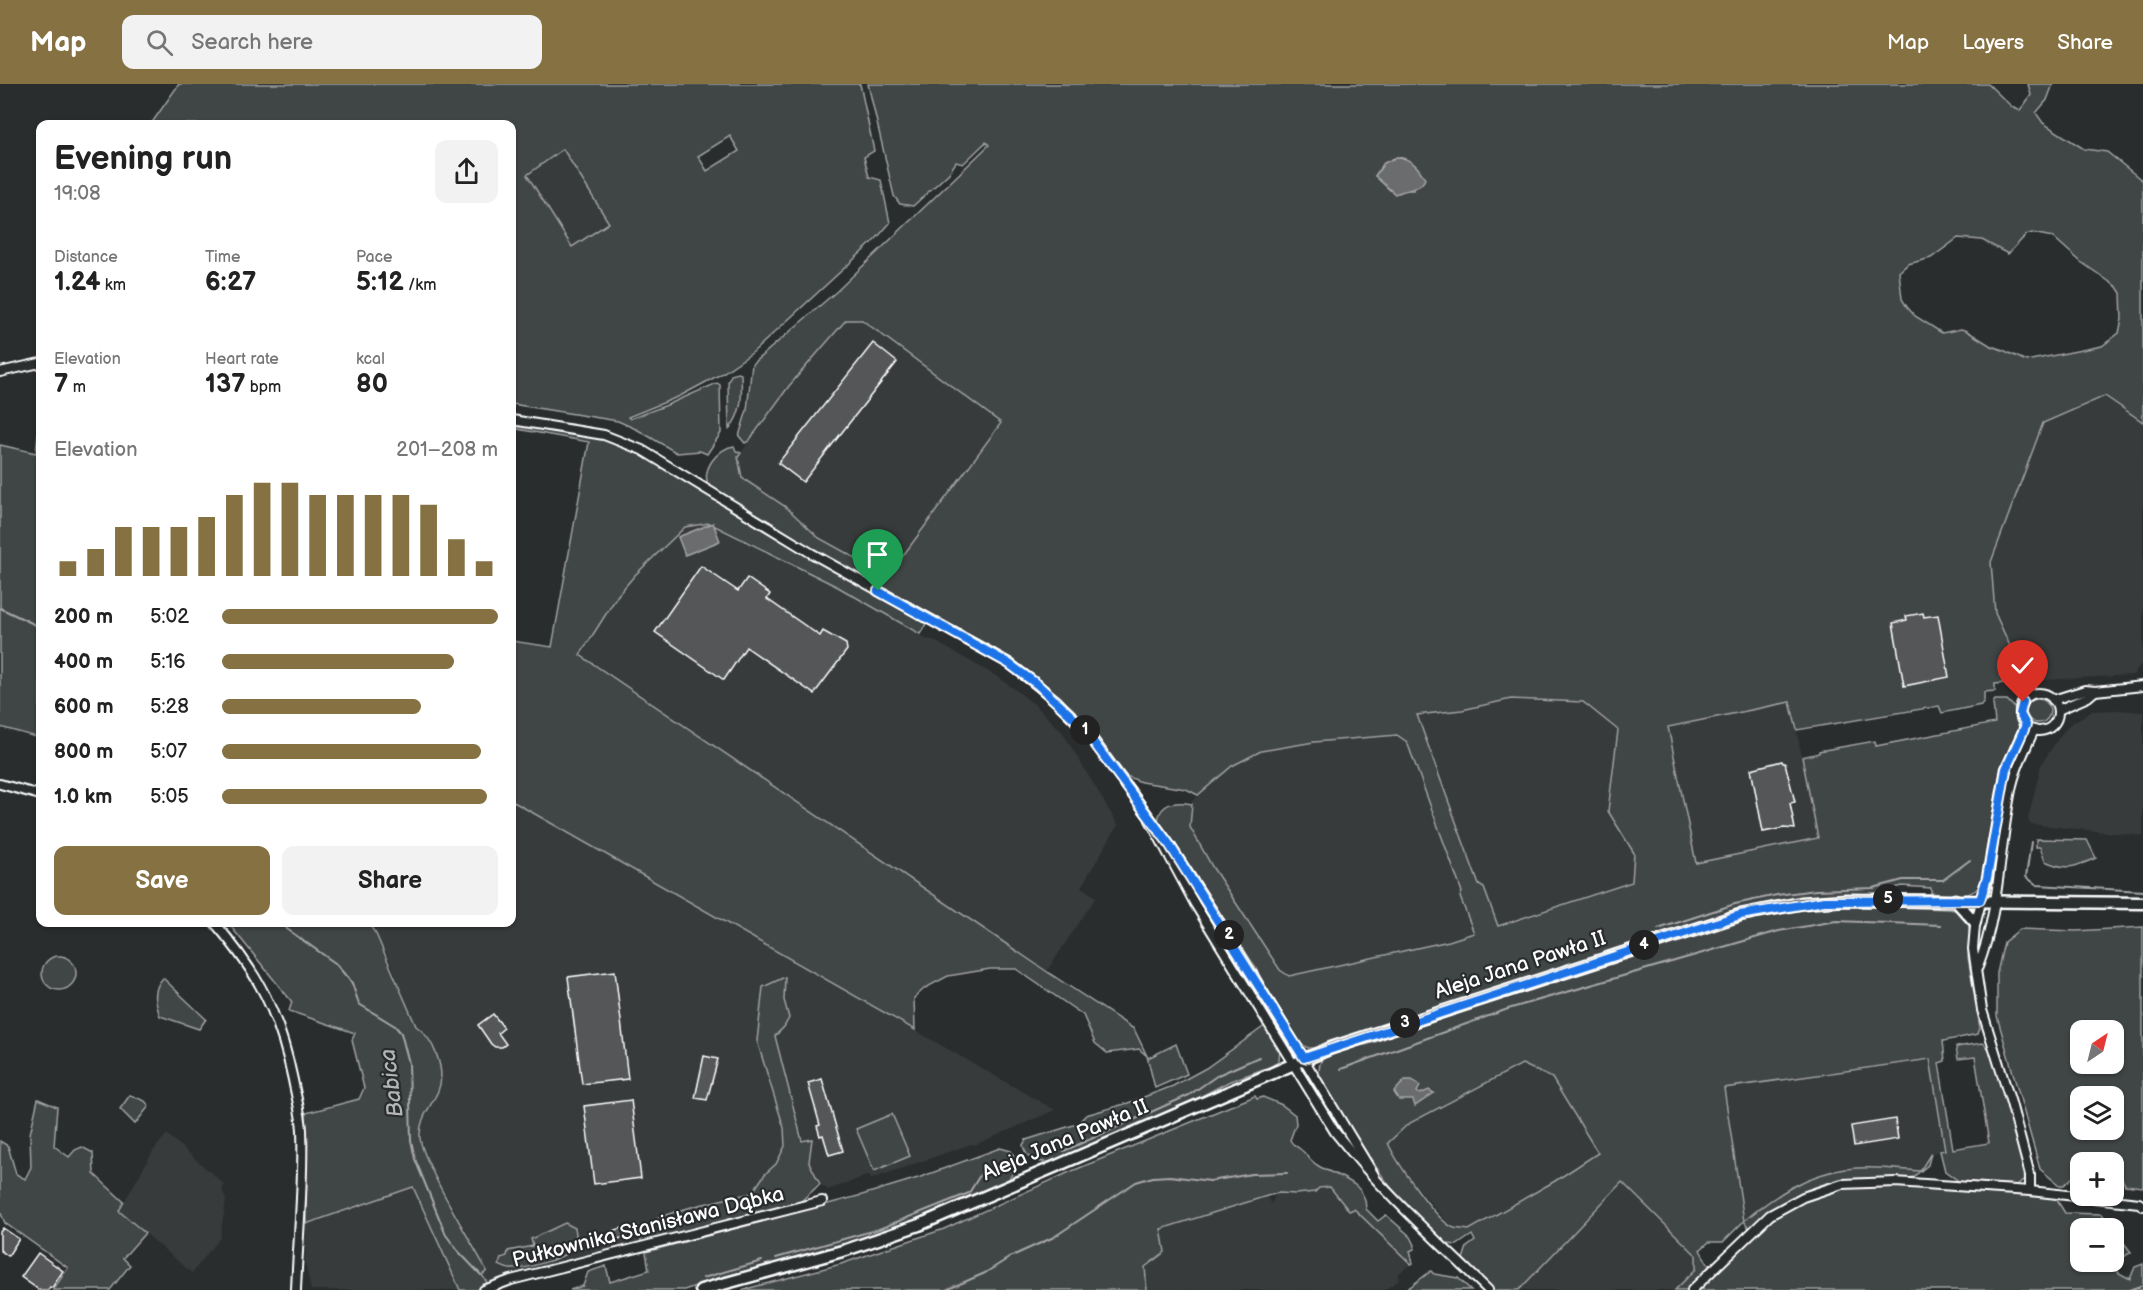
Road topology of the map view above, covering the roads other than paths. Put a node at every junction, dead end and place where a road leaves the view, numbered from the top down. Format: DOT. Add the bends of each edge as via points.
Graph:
graph roads {
  1 [pos="36,364"];
  2 [pos="0,372"];
  3 [pos="516,421"];
  4 [pos="2143,686"];
  5 [pos="2095,692"];
  6 [pos="2053,700"];
  7 [pos="2058,710"];
  8 [pos="2026,725"];
  9 [pos="2034,730"];
  10 [pos="0,784"];
  11 [pos="36,794"];
  12 [pos="1149,816"];
  13 [pos="1955,900"];
  14 [pos="1980,900"];
  15 [pos="1994,901"];
  16 [pos="2143,903"];
  17 [pos="1975,922"];
  18 [pos="218,927"];
  19 [pos="1977,968"];
  20 [pos="1304,1058"];
  21 [pos="1292,1063"];
  22 [pos="1374,1175"];
  23 [pos="2030,1191"];
  24 [pos="822,1201"];
  25 [pos="2143,1206"];
  26 [pos="296,1290"];
  27 [pos="484,1290"];
  28 [pos="700,1290"];
  29 [pos="1488,1290"];
  30 [pos="1692,1290"];
  1 -- 2 [label="street"];
  3 -- 12 [label="street" via="604,435 642,450 811,554 1008,663 1080,724"];
  4 -- 5 [label="street"];
  5 -- 6 [label="street" via="2085,690"];
  5 -- 7 [label="street"];
  6 -- 7 [label="street"];
  6 -- 8 [label="street" via="2041,693 2028,697 2020,708"];
  7 -- 9 [label="street" via="2051,726"];
  8 -- 9 [label="street"];
  8 -- 14 [label="street" via="2006,769"];
  9 -- 15 [label="street" via="2011,789"];
  10 -- 11 [label="street"];
  12 -- 20 [label="street"];
  12 -- 21 [label="street" via="1195,904"];
  13 -- 14 [label="street, Aleja Jana Pawła II"];
  13 -- 17 [label="street"];
  13 -- 20 [label="street, Aleja Jana Pawła II" via="1824,901 1740,915"];
  14 -- 15 [label="street, Aleja Jana Pawła II"];
  14 -- 17 [label="street"];
  15 -- 16 [label="street, Aleja Jana Pawła II"];
  15 -- 19 [label="street"];
  17 -- 19 [label="street" via="1973,949"];
  18 -- 26 [label="street" via="268,998 289,1062 302,1128"];
  19 -- 23 [label="street" via="1982,1010 2011,1103 2030,1175"];
  20 -- 21 [label="street, Aleja Jana Pawła II"];
  20 -- 22 [label="street"];
  21 -- 22 [label="street" via="1335,1132"];
  21 -- 28 [label="street, Aleja Jana Pawła II" via="918,1225 846,1250"];
  22 -- 29 [label="street"];
  23 -- 25 [label="street"];
  23 -- 30 [label="street" via="1872,1182 1827,1187 1792,1202 1761,1222"];
  24 -- 27 [label="street, Pułkownika Stanisława Dąbka"];
}
